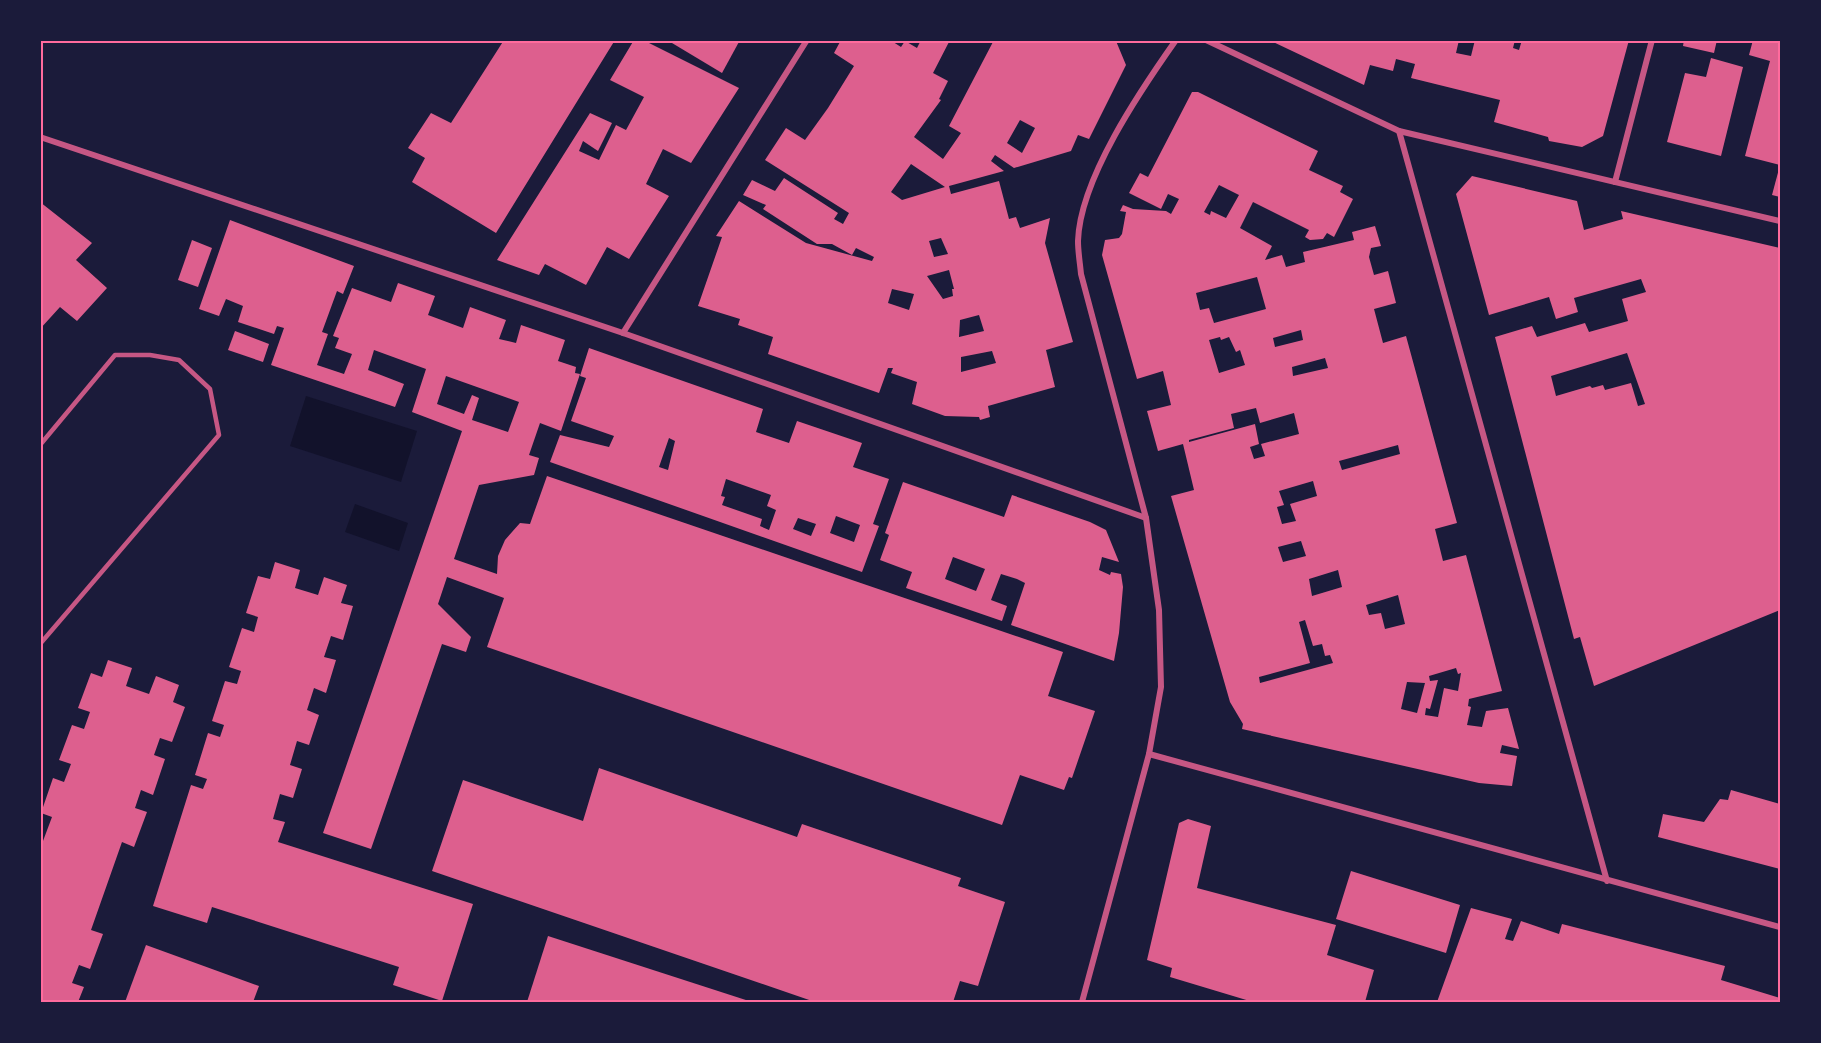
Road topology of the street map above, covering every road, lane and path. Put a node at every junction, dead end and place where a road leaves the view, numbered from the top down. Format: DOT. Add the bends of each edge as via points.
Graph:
graph roads {
  1 [pos="807,40"];
  2 [pos="1176,40"];
  3 [pos="1206,40"];
  4 [pos="1652,40"];
  5 [pos="1399,131"];
  6 [pos="40,137"];
  7 [pos="1615,182"];
  8 [pos="1780,221"];
  9 [pos="623,333"];
  10 [pos="40,445"];
  11 [pos="1146,518"];
  12 [pos="40,644"];
  13 [pos="1149,754"];
  14 [pos="1607,880"];
  15 [pos="1780,927"];
  16 [pos="1082,1002"];
  1 -- 9 [label="street"];
  2 -- 11 [label="street" via="1101,163 1085,203 1078,241 1081,274"];
  3 -- 5 [label="street"];
  4 -- 7 [label="street"];
  5 -- 7 [label="street"];
  5 -- 14 [label="street"];
  6 -- 9 [label="street"];
  7 -- 8 [label="street"];
  9 -- 11 [label="street"];
  10 -- 12 [label="lane" via="114,355 179,360 210,388 219,435"];
  11 -- 13 [label="street" via="1159,610 1161,687"];
  13 -- 14 [label="street"];
  13 -- 16 [label="street"];
  14 -- 15 [label="street"];
}
